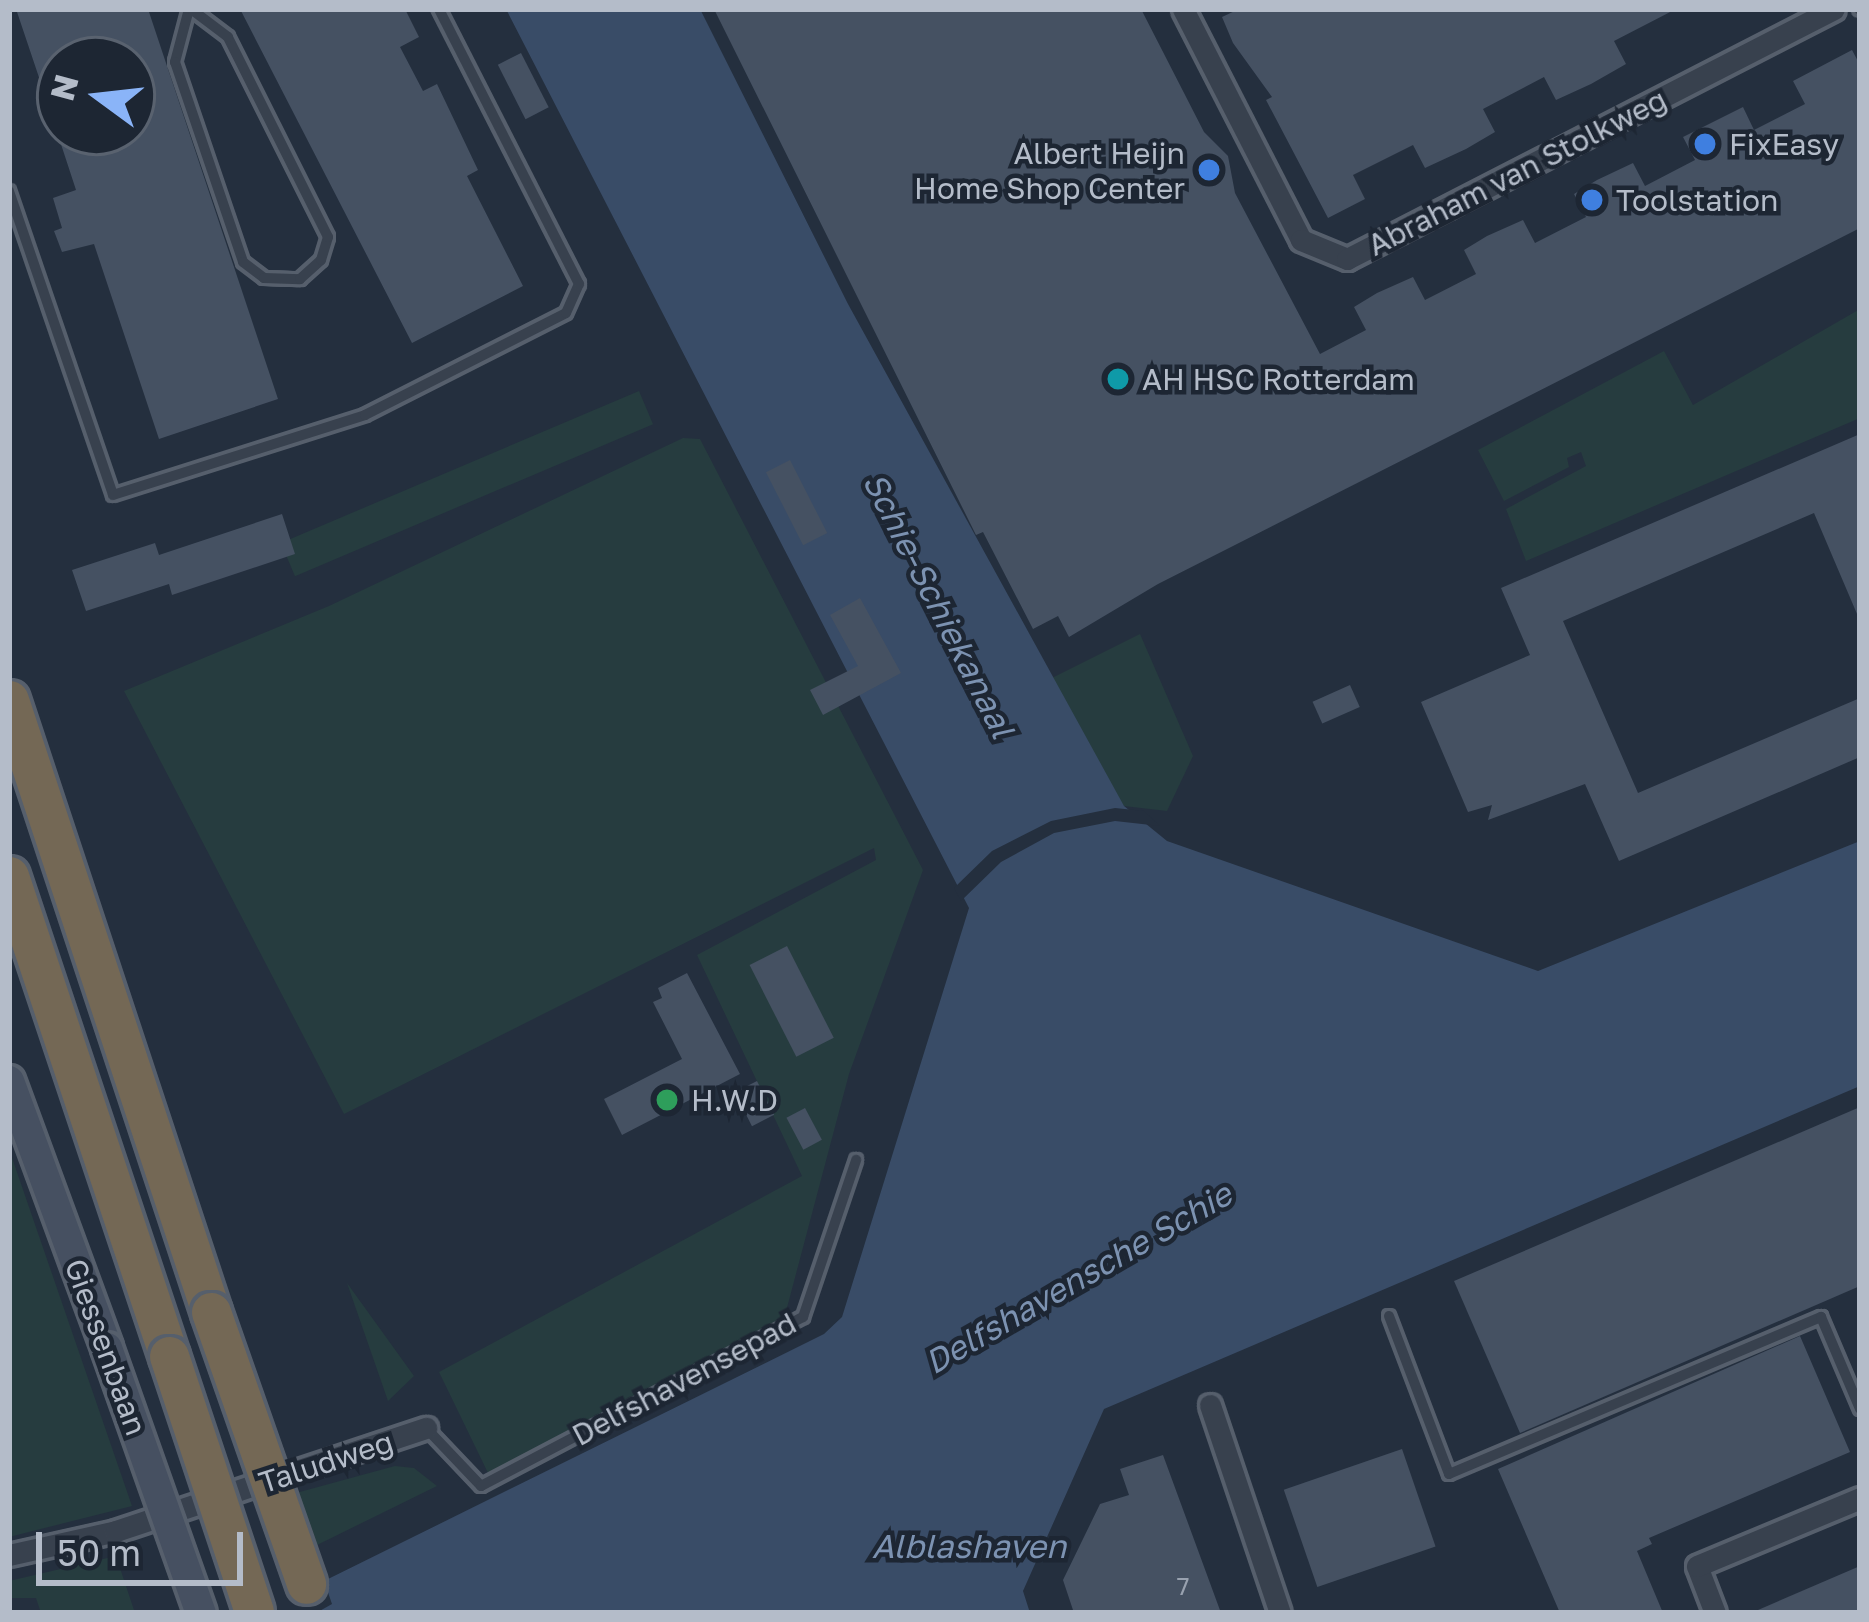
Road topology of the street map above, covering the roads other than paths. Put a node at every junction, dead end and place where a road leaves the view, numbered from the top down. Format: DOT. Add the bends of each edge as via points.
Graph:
graph roads {
  1 [pos="190,9"];
  2 [pos="439,9"];
  3 [pos="1184,9"];
  4 [pos="1834,9"];
  5 [pos="9,191"];
  6 [pos="9,700"];
  7 [pos="9,876"];
  8 [pos="9,1081"];
  9 [pos="9,1123"];
  10 [pos="856,1160"];
  11 [pos="1389,1316"];
  12 [pos="101,1350"];
  13 [pos="1210,1405"];
  14 [pos="1860,1409"];
  15 [pos="426,1428"];
  16 [pos="482,1486"];
  17 [pos="1860,1498"];
  18 [pos="9,1555"];
  19 [pos="185,1613"];
  20 [pos="201,1613"];
  21 [pos="255,1613"];
  22 [pos="316,1613"];
  23 [pos="1280,1613"];
  24 [pos="1715,1613"];
  1 -- 1 [label="lane" via="175,62 243,262 264,278 300,279 321,260 328,237 228,38"];
  2 -- 5 [label="lane" via="579,284 566,313 365,416 113,496"];
  3 -- 4 [label="street, Abraham van Stolkweg" via="1301,240 1347,260"];
  6 -- 22 [label="highway, bridge"];
  7 -- 21 [label="highway, bridge"];
  8 -- 12 [label="street, Giessenbaan"];
  9 -- 12 [label="street, Giessenbaan"];
  10 -- 16 [label="lane, Delfshavensepad" via="803,1317"];
  11 -- 14 [label="lane" via="1449,1474 1821,1317"];
  12 -- 19 [label="street, Giessenbaan"];
  12 -- 20 [label="street, Giessenbaan, bridge"];
  13 -- 23 [label="street"];
  15 -- 16 [label="lane, Taludweg"];
  15 -- 18 [label="street, Taludweg" via="116,1531"];
  17 -- 24 [label="street" via="1697,1566"];
}
